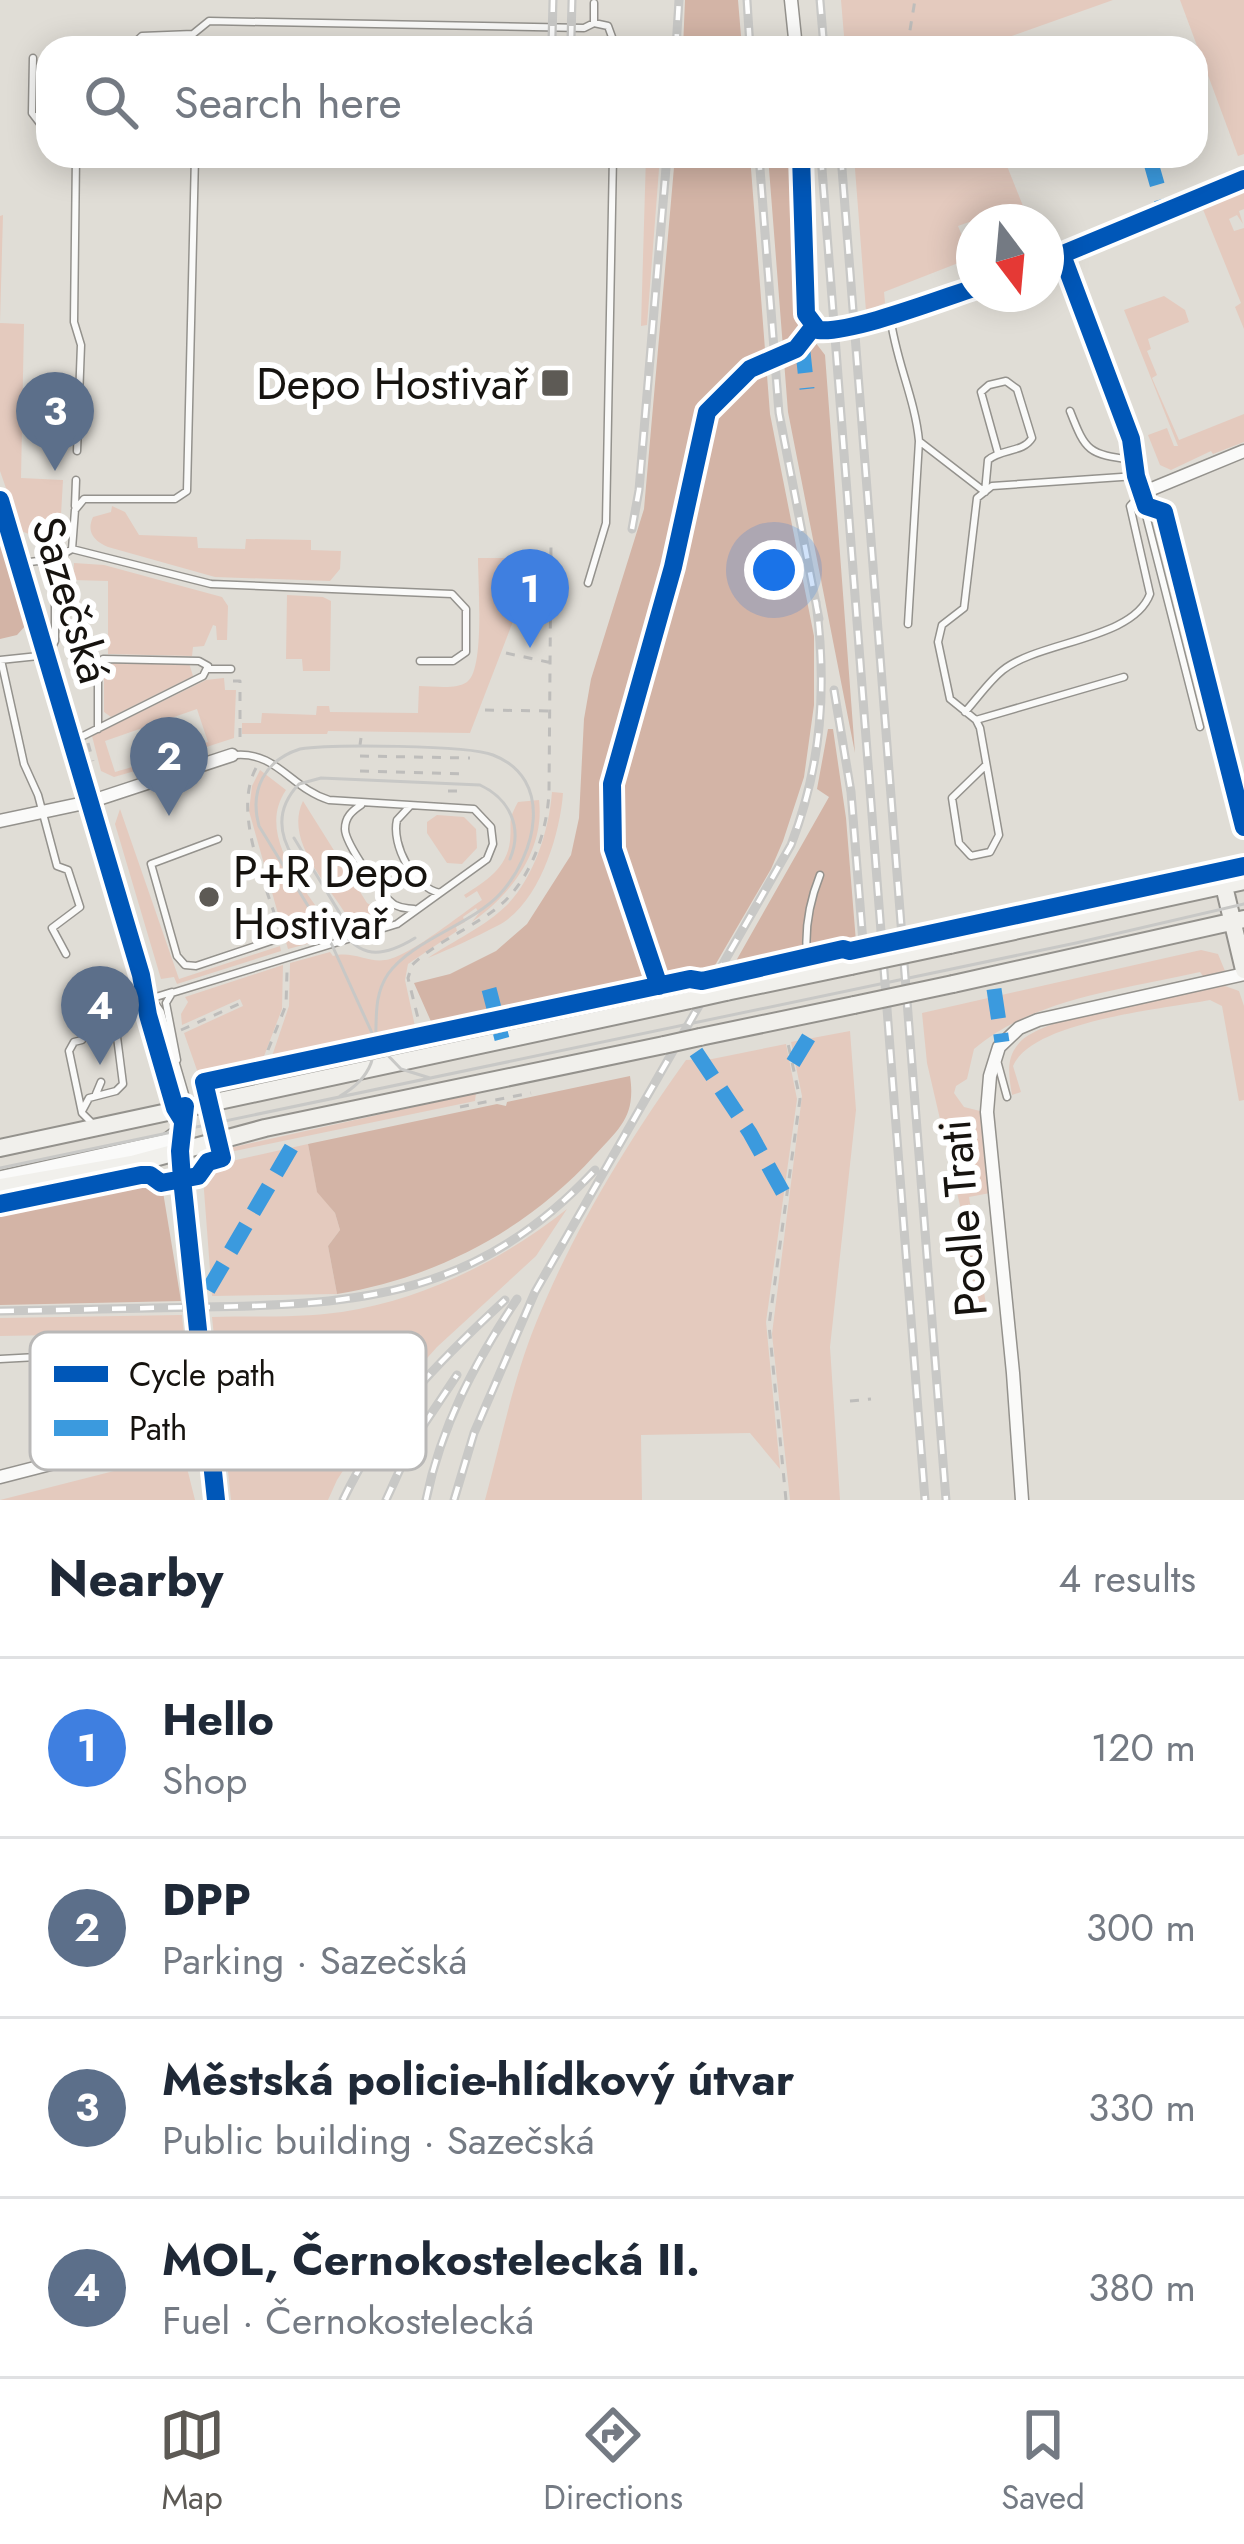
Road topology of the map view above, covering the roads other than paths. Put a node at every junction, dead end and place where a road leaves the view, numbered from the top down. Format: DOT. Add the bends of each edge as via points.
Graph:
graph roads {
  1 [pos="790,0"];
  2 [pos="594,3"];
  3 [pos="594,23"];
  4 [pos="190,34"];
  5 [pos="158,36"];
  6 [pos="613,36"];
  7 [pos="794,36"];
  8 [pos="32,58"];
  9 [pos="36,118"];
  10 [pos="73,168"];
  11 [pos="195,168"];
  12 [pos="614,168"];
  13 [pos="801,168"];
  14 [pos="1244,179"];
  15 [pos="1064,254"];
  16 [pos="1064,260"];
  17 [pos="956,294"];
  18 [pos="890,315"];
  19 [pos="859,322"];
  20 [pos="829,331"];
  21 [pos="1070,411"];
  22 [pos="920,441"];
  23 [pos="77,451"];
  24 [pos="1244,451"];
  25 [pos="998,453"];
  26 [pos="1133,460"];
  27 [pos="1136,476"];
  28 [pos="76,480"];
  29 [pos="985,491"];
  30 [pos="0,500"];
  31 [pos="1144,500"];
  32 [pos="75,510"];
  33 [pos="72,549"];
  34 [pos="55,559"];
  35 [pos="21,562"];
  36 [pos="588,583"];
  37 [pos="908,624"];
  38 [pos="48,655"];
  39 [pos="0,660"];
  40 [pos="420,661"];
  41 [pos="209,668"];
  42 [pos="231,669"];
  43 [pos="1124,677"];
  44 [pos="965,712"];
  45 [pos="976,720"];
  46 [pos="1200,728"];
  47 [pos="98,729"];
  48 [pos="79,739"];
  49 [pos="159,741"];
  50 [pos="232,755"];
  51 [pos="986,765"];
  52 [pos="170,775"];
  53 [pos="89,802"];
  54 [pos="366,803"];
  55 [pos="413,804"];
  56 [pos="44,812"];
  57 [pos="0,821"];
  58 [pos="218,838"];
  59 [pos="820,875"];
  60 [pos="1244,881"];
  61 [pos="1224,886"];
  62 [pos="447,892"];
  63 [pos="418,909"];
  64 [pos="1239,920"];
  65 [pos="274,940"];
  66 [pos="66,954"];
  67 [pos="808,966"];
  68 [pos="1244,972"];
  69 [pos="176,991"];
  70 [pos="148,999"];
  71 [pos="116,1029"];
  72 [pos="105,1035"];
  73 [pos="82,1040"];
  74 [pos="995,1054"];
  75 [pos="177,1076"];
  76 [pos="101,1082"];
  77 [pos="93,1096"];
  78 [pos="1006,1097"];
  79 [pos="82,1111"];
  80 [pos="181,1116"];
  81 [pos="103,1125"];
  82 [pos="0,1148"];
  83 [pos="180,1150"];
  84 [pos="0,1183"];
  85 [pos="199,1332"];
  86 [pos="30,1357"];
  87 [pos="0,1359"];
  88 [pos="30,1469"];
  89 [pos="213,1470"];
  90 [pos="0,1477"];
  91 [pos="216,1500"];
  92 [pos="1022,1500"];
  1 -- 7 [label="street"];
  2 -- 3 [label="lane"];
  3 -- 4 [label="lane" via="209,21"];
  3 -- 6 [label="lane"];
  4 -- 5 [label="lane"];
  8 -- 9 [label="lane"];
  10 -- 23 [label="lane"];
  11 -- 32 [label="lane" via="187,491 175,500 88,498"];
  12 -- 36 [label="lane" via="606,523"];
  13 -- 20 [label="street" via="806,314"];
  14 -- 15 [label="street"];
  16 -- 26 [label="lane"];
  17 -- 18 [label="street"];
  18 -- 19 [label="street"];
  18 -- 22 [label="lane"];
  21 -- 26 [label="lane" via="1084,447"];
  22 -- 29 [label="lane"];
  22 -- 37 [label="lane"];
  24 -- 31 [label="street"];
  25 -- 25 [label="lane" via="1032,438 1015,385 1006,381 981,392"];
  25 -- 29 [label="lane" via="988,460"];
  26 -- 27 [label="lane"];
  27 -- 29 [label="lane"];
  27 -- 31 [label="lane"];
  28 -- 32 [label="lane"];
  29 -- 44 [label="lane" via="977,498 964,608 938,632 950,699"];
  30 -- 35 [label="street, Sazečská"];
  31 -- 44 [label="lane" via="1130,506 1150,594 1144,606 1003,669"];
  31 -- 46 [label="lane"];
  32 -- 33 [label="lane"];
  33 -- 34 [label="lane"];
  33 -- 40 [label="lane" via="211,584 452,594 466,609 466,652 453,661"];
  34 -- 35 [label="lane"];
  34 -- 38 [label="lane"];
  35 -- 38 [label="street, Sazečská"];
  38 -- 39 [label="lane"];
  38 -- 48 [label="street, Sazečská"];
  39 -- 56 [label="lane"];
  41 -- 42 [label="lane"];
  41 -- 47 [label="lane"];
  41 -- 47 [label="lane" via="200,661 103,659"];
  43 -- 45 [label="lane"];
  44 -- 45 [label="lane"];
  45 -- 51 [label="lane"];
  47 -- 48 [label="lane"];
  48 -- 53 [label="street, Sazečská"];
  49 -- 52 [label="lane"];
  50 -- 52 [label="street"];
  50 -- 54 [label="lane" via="268,759 320,798"];
  51 -- 51 [label="lane" via="999,835 990,852 971,856 958,844 952,798"];
  52 -- 53 [label="street"];
  53 -- 56 [label="street"];
  53 -- 70 [label="street, Sazečská"];
  54 -- 55 [label="lane"];
  54 -- 63 [label="lane" via="347,818 346,837 387,898"];
  55 -- 62 [label="lane" via="397,820 397,844 423,886"];
  55 -- 62 [label="lane" via="474,808 491,827 488,860"];
  56 -- 57 [label="street"];
  56 -- 66 [label="lane" via="57,866 68,870 80,907 52,928"];
  58 -- 65 [label="lane" via="151,864 177,956 196,966"];
  59 -- 67 [label="lane"];
  60 -- 61 [label="main road"];
  61 -- 64 [label="main road"];
  61 -- 67 [label="main road, bridge" via="950,945"];
  62 -- 63 [label="lane"];
  63 -- 69 [label="lane" via="388,928"];
  64 -- 68 [label="main road"];
  64 -- 83 [label="main road, bridge"];
  67 -- 80 [label="main road, bridge" via="726,992"];
  68 -- 74 [label="street, Podle Trati" via="1038,1020 1009,1035"];
  69 -- 70 [label="lane"];
  69 -- 75 [label="lane" via="166,1003"];
  70 -- 71 [label="lane" via="120,1008"];
  70 -- 75 [label="street, Sazečská"];
  70 -- 80 [label="street, Sazečská"];
  71 -- 72 [label="lane"];
  71 -- 77 [label="lane" via="123,1084"];
  73 -- 79 [label="lane" via="69,1051"];
  74 -- 78 [label="lane"];
  74 -- 92 [label="street, Podle Trati" via="987,1129"];
  75 -- 80 [label="street, Sazečská"];
  76 -- 77 [label="lane"];
  77 -- 79 [label="lane"];
  79 -- 81 [label="lane"];
  80 -- 81 [label="main road"];
  80 -- 83 [label="street, Sazečská"];
  80 -- 84 [label="street" via="166,1142"];
  81 -- 82 [label="main road"];
  83 -- 84 [label="main road" via="68,1177"];
  83 -- 85 [label="street, Sazečská"];
  86 -- 87 [label="lane"];
  88 -- 90 [label="street"];
  89 -- 91 [label="street, Sazečská"];
}
